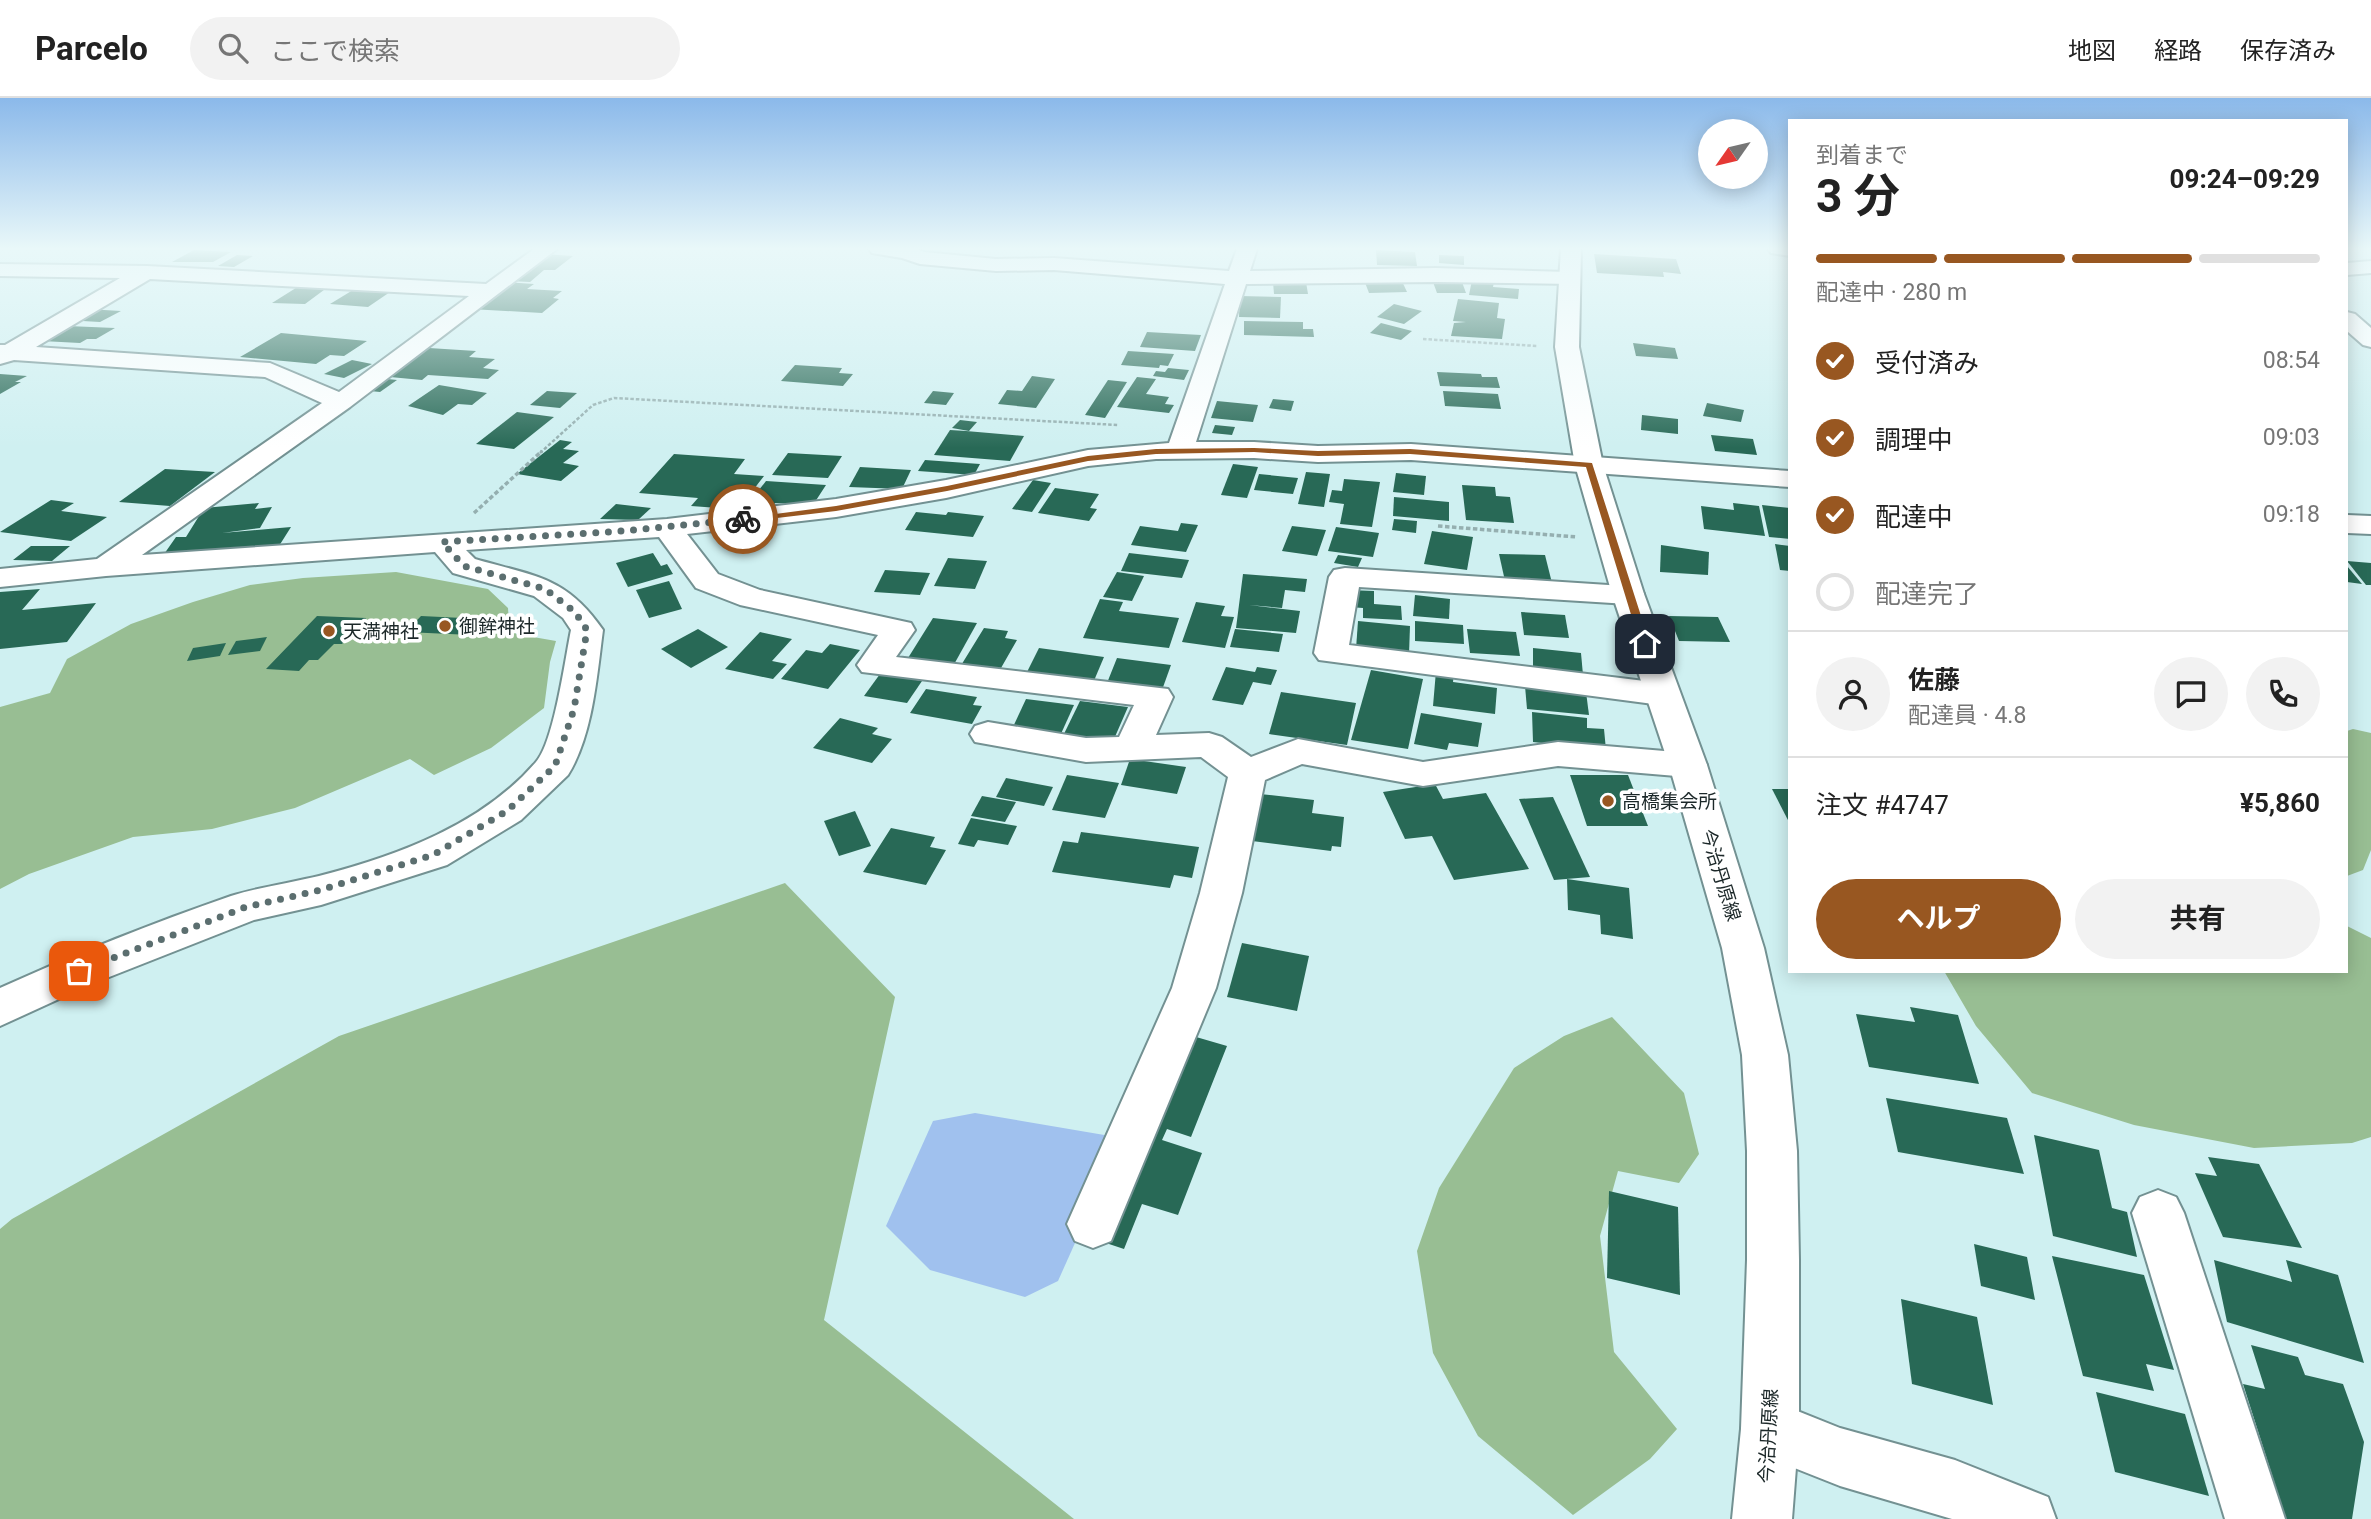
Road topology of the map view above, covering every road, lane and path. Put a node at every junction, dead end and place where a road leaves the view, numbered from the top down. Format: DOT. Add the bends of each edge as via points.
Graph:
graph roads {
  1 [pos="72,315"];
  2 [pos="457,315"];
  3 [pos="1226,315"];
  4 [pos="1568,315"];
  5 [pos="2348,320"];
  6 [pos="1423,339"];
  7 [pos="2371,340"];
  8 [pos="1567,347"];
  9 [pos="2,355"];
  10 [pos="341,402"];
  11 [pos="1184,440"];
  12 [pos="1589,465"];
  13 [pos="1788,479"];
  14 [pos="2348,524"];
  15 [pos="2371,525"];
  16 [pos="1438,526"];
  17 [pos="667,527"];
  18 [pos="1614,540"];
  19 [pos="442,542"];
  20 [pos="106,567"];
  21 [pos="0,578"];
  22 [pos="1628,594"];
  23 [pos="1661,694"];
  24 [pos="988,734"];
  25 [pos="1132,748"];
  26 [pos="1688,765"];
  27 [pos="1248,773"];
  28 [pos="0,1009"];
  29 [pos="2158,1213"];
  30 [pos="1093,1224"];
  31 [pos="1770,1429"];
  32 [pos="1762,1519"];
  33 [pos="2026,1519"];
  34 [pos="2255,1519"];
  1 -- 9 [label="street"];
  2 -- 10 [label="street"];
  3 -- 11 [label="street"];
  4 -- 8 [label="street, 今治丹原線"];
  5 -- 7 [label="street"];
  6 -- 8 [label="path"];
  8 -- 12 [label="street, 今治丹原線"];
  9 -- 10 [label="street" via="270,370"];
  10 -- 20 [label="street"];
  11 -- 12 [label="street" via="1318,454 1410,452"];
  11 -- 17 [label="street" via="836,508"];
  11 -- 19 [label="path" via="614,398 593,405"];
  12 -- 13 [label="street"];
  12 -- 18 [label="street, 今治丹原線"];
  14 -- 15 [label="street"];
  16 -- 18 [label="path"];
  17 -- 19 [label="street"];
  17 -- 25 [label="street" via="707,581 751,598 899,629 874,665 1156,697"];
  18 -- 22 [label="street, 今治丹原線"];
  19 -- 20 [label="street"];
  19 -- 28 [label="street" via="464,566 545,589 575,612 587,630 574,709 555,766 507,811 433,855 321,890 246,907 79,971"];
  20 -- 21 [label="street"];
  22 -- 23 [label="street, 今治丹原線"];
  22 -- 23 [label="street" via="1345,577 1331,653"];
  23 -- 26 [label="street, 今治丹原線"];
  24 -- 25 [label="street" via="1086,750"];
  25 -- 27 [label="street" via="1209,745"];
  26 -- 27 [label="street" via="1558,754 1423,774 1298,751"];
  26 -- 31 [label="street, 今治丹原線" via="1743,948 1765,1055 1772,1151"];
  27 -- 30 [label="street" via="1194,988"];
  29 -- 34 [label="street"];
  31 -- 32 [label="street, 今治丹原線"];
  31 -- 33 [label="street" via="1840,1457 1955,1490"];
}
